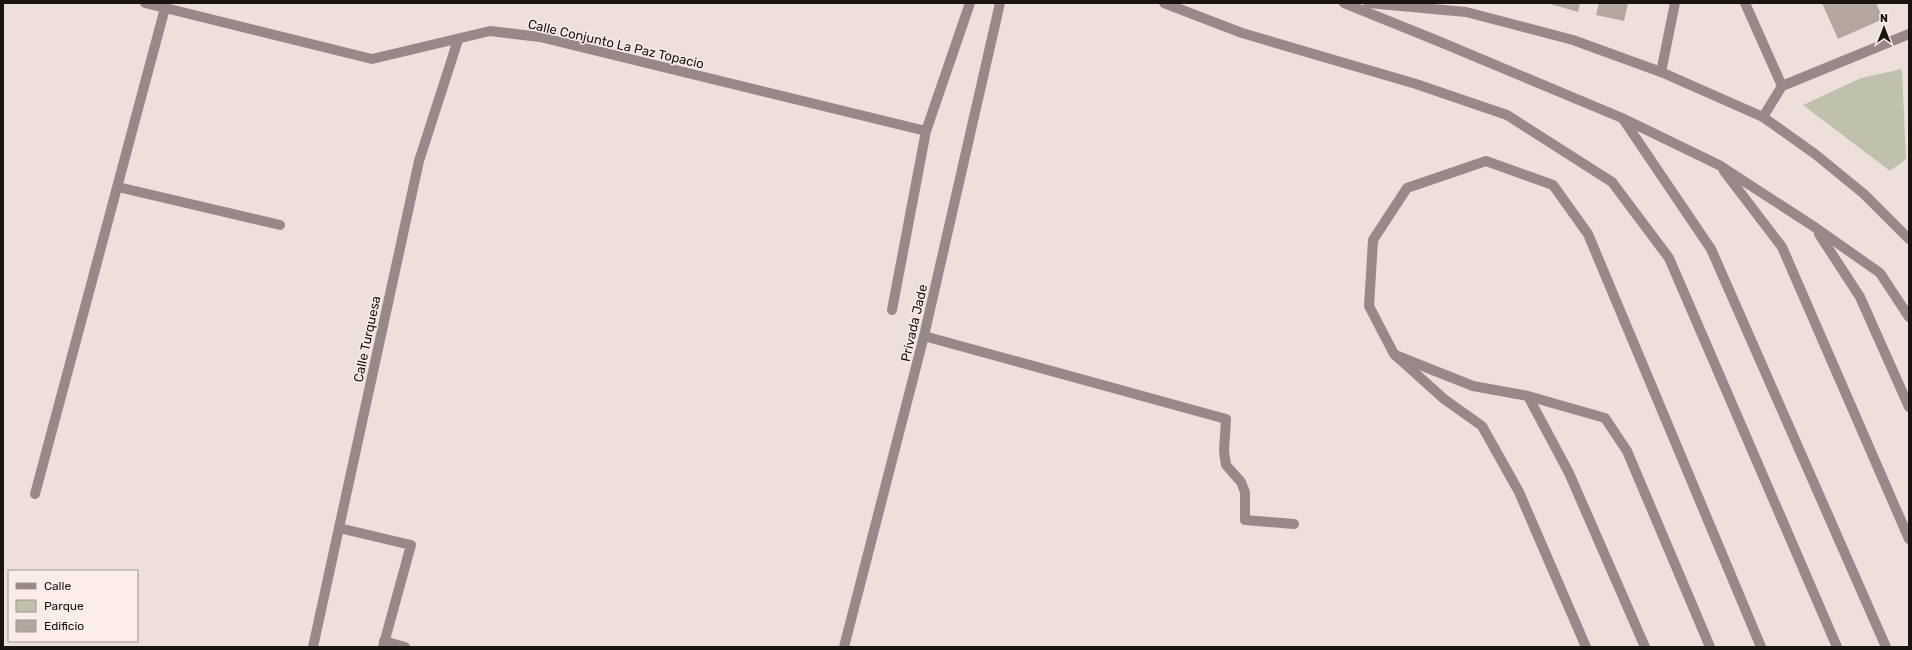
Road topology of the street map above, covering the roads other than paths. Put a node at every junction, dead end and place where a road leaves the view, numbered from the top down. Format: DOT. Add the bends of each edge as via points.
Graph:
graph roads {
  1 [pos="145,3"];
  2 [pos="970,3"];
  3 [pos="1000,3"];
  4 [pos="1164,3"];
  5 [pos="1344,3"];
  6 [pos="1368,3"];
  7 [pos="1675,3"];
  8 [pos="1745,3"];
  9 [pos="165,8"];
  10 [pos="1909,34"];
  11 [pos="458,40"];
  12 [pos="1661,72"];
  13 [pos="1782,86"];
  14 [pos="1763,116"];
  15 [pos="1622,118"];
  16 [pos="926,131"];
  17 [pos="1719,165"];
  18 [pos="118,187"];
  19 [pos="280,225"];
  20 [pos="1816,228"];
  21 [pos="1909,239"];
  22 [pos="892,310"];
  23 [pos="1909,317"];
  24 [pos="924,336"];
  25 [pos="1394,354"];
  26 [pos="1528,396"];
  27 [pos="1909,407"];
  28 [pos="35,494"];
  29 [pos="1294,524"];
  30 [pos="339,528"];
  31 [pos="1909,539"];
  32 [pos="383,644"];
  33 [pos="313,647"];
  34 [pos="405,647"];
  35 [pos="844,647"];
  36 [pos="1586,647"];
  37 [pos="1644,647"];
  38 [pos="1710,647"];
  39 [pos="1761,647"];
  40 [pos="1837,647"];
  41 [pos="1886,647"];
  1 -- 9 [label="street, Calle Conjunto La Paz Topacio"];
  2 -- 16 [label="street"];
  3 -- 24 [label="street, Privada Jade"];
  4 -- 40 [label="street" via="1242,33 1416,84 1507,115 1612,182 1669,258"];
  5 -- 15 [label="street"];
  6 -- 12 [label="street" via="1466,12 1573,40"];
  7 -- 12 [label="street"];
  8 -- 13 [label="street"];
  9 -- 11 [label="street, Calle Conjunto La Paz Topacio" via="372,59"];
  9 -- 18 [label="street"];
  10 -- 13 [label="street"];
  11 -- 16 [label="street, Calle Conjunto La Paz Topacio" via="490,32 540,37"];
  11 -- 30 [label="street, Calle Turquesa" via="419,161"];
  12 -- 14 [label="street"];
  13 -- 14 [label="street"];
  14 -- 21 [label="street" via="1864,194"];
  15 -- 17 [label="street"];
  15 -- 41 [label="street" via="1711,249"];
  16 -- 22 [label="street"];
  17 -- 20 [label="street"];
  17 -- 31 [label="street" via="1782,246"];
  18 -- 19 [label="street"];
  18 -- 28 [label="street"];
  20 -- 23 [label="street" via="1880,273"];
  20 -- 27 [label="street" via="1860,297"];
  24 -- 29 [label="street" via="1226,419 1226,465 1241,482 1245,492 1245,520"];
  24 -- 35 [label="street, Privada Jade"];
  25 -- 26 [label="street" via="1473,386"];
  25 -- 36 [label="street" via="1444,399 1482,426 1519,492"];
  25 -- 39 [label="street" via="1369,306 1373,240 1407,188 1486,162 1553,185 1588,234"];
  26 -- 37 [label="street" via="1569,473"];
  26 -- 38 [label="street" via="1605,418 1627,451"];
  30 -- 32 [label="street" via="411,545"];
  30 -- 33 [label="street, Calle Turquesa"];
  32 -- 34 [label="street"];
}
